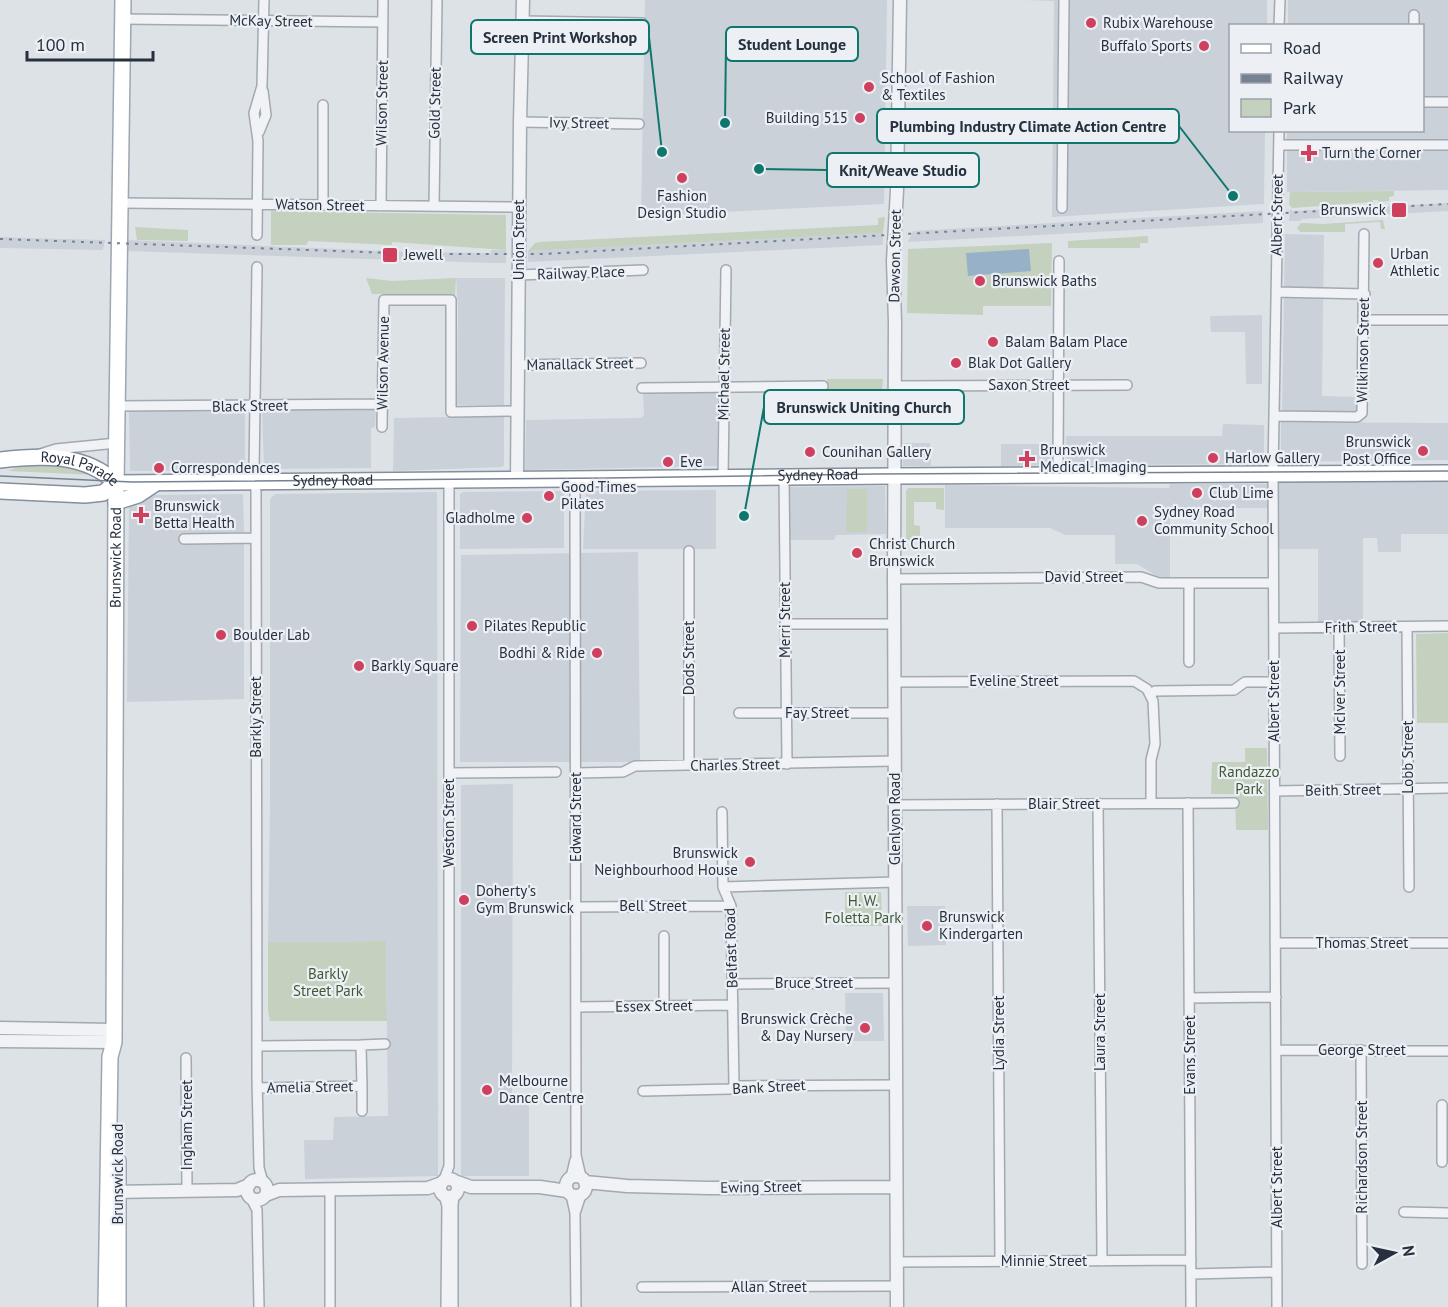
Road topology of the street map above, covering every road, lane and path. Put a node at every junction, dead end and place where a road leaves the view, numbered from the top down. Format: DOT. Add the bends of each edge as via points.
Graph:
graph roads {
  1 [pos="123,0"];
  2 [pos="264,0"];
  3 [pos="383,0"];
  4 [pos="437,0"];
  5 [pos="523,0"];
  6 [pos="900,0"];
  7 [pos="1064,0"];
  8 [pos="1280,0"];
  9 [pos="1414,15"];
  10 [pos="123,20"];
  11 [pos="264,21"];
  12 [pos="522,21"];
  13 [pos="383,22"];
  14 [pos="642,23"];
  15 [pos="1279,24"];
  16 [pos="1414,24"];
  17 [pos="1424,102"];
  18 [pos="1448,102"];
  19 [pos="323,105"];
  20 [pos="520,122"];
  21 [pos="639,124"];
  22 [pos="1279,132"];
  23 [pos="1279,145"];
  24 [pos="1448,145"];
  25 [pos="120,203"];
  26 [pos="258,204"];
  27 [pos="323,205"];
  28 [pos="381,206"];
  29 [pos="434,206"];
  30 [pos="520,207"];
  31 [pos="1062,208"];
  32 [pos="1364,234"];
  33 [pos="257,235"];
  34 [pos="1059,261"];
  35 [pos="256,267"];
  36 [pos="643,270"];
  37 [pos="726,270"];
  38 [pos="519,275"];
  39 [pos="1276,292"];
  40 [pos="1365,294"];
  41 [pos="1363,320"];
  42 [pos="1448,320"];
  43 [pos="641,363"];
  44 [pos="519,365"];
  45 [pos="1059,385"];
  46 [pos="1127,385"];
  47 [pos="823,386"];
  48 [pos="895,386"];
  49 [pos="642,388"];
  50 [pos="723,388"];
  51 [pos="382,404"];
  52 [pos="117,406"];
  53 [pos="255,406"];
  54 [pos="517,411"];
  55 [pos="1274,416"];
  56 [pos="382,427"];
  57 [pos="117,443"];
  58 [pos="30,458"];
  59 [pos="0,460"];
  60 [pos="1448,473"];
  61 [pos="1273,474"];
  62 [pos="1058,475"];
  63 [pos="894,476"];
  64 [pos="723,477"];
  65 [pos="784,477"];
  66 [pos="575,479"];
  67 [pos="449,480"];
  68 [pos="517,480"];
  69 [pos="116,483"];
  70 [pos="156,483"];
  71 [pos="255,483"];
  72 [pos="0,491"];
  73 [pos="116,502"];
  74 [pos="256,538"];
  75 [pos="184,539"];
  76 [pos="689,550"];
  77 [pos="894,579"];
  78 [pos="1274,582"];
  79 [pos="1189,583"];
  80 [pos="785,624"];
  81 [pos="894,624"];
  82 [pos="1448,626"];
  83 [pos="1340,627"];
  84 [pos="1407,627"];
  85 [pos="1274,628"];
  86 [pos="1189,662"];
  87 [pos="894,682"];
  88 [pos="1274,682"];
  89 [pos="1151,694"];
  90 [pos="739,713"];
  91 [pos="786,713"];
  92 [pos="894,713"];
  93 [pos="1340,756"];
  94 [pos="895,761"];
  95 [pos="787,764"];
  96 [pos="689,765"];
  97 [pos="556,772"];
  98 [pos="449,773"];
  99 [pos="576,773"];
  100 [pos="1448,788"];
  101 [pos="1408,789"];
  102 [pos="1275,791"];
  103 [pos="1151,803"];
  104 [pos="1188,803"];
  105 [pos="1234,803"];
  106 [pos="997,804"];
  107 [pos="1098,804"];
  108 [pos="895,805"];
  109 [pos="722,812"];
  110 [pos="896,882"];
  111 [pos="723,886"];
  112 [pos="1409,888"];
  113 [pos="731,906"];
  114 [pos="576,907"];
  115 [pos="664,936"];
  116 [pos="1275,943"];
  117 [pos="1448,943"];
  118 [pos="896,983"];
  119 [pos="732,984"];
  120 [pos="1276,997"];
  121 [pos="1189,998"];
  122 [pos="733,1005"];
  123 [pos="576,1006"];
  124 [pos="664,1006"];
  125 [pos="0,1028"];
  126 [pos="114,1036"];
  127 [pos="0,1041"];
  128 [pos="385,1044"];
  129 [pos="360,1045"];
  130 [pos="257,1046"];
  131 [pos="1276,1050"];
  132 [pos="1361,1050"];
  133 [pos="1448,1051"];
  134 [pos="186,1058"];
  135 [pos="896,1085"];
  136 [pos="362,1086"];
  137 [pos="734,1086"];
  138 [pos="257,1088"];
  139 [pos="643,1091"];
  140 [pos="1442,1106"];
  141 [pos="362,1111"];
  142 [pos="1445,1117"];
  143 [pos="1442,1162"];
  144 [pos="576,1186"];
  145 [pos="895,1187"];
  146 [pos="449,1188"];
  147 [pos="330,1189"];
  148 [pos="257,1190"];
  149 [pos="187,1191"];
  150 [pos="113,1192"];
  151 [pos="1404,1212"];
  152 [pos="1448,1213"];
  153 [pos="1191,1260"];
  154 [pos="1000,1261"];
  155 [pos="1101,1261"];
  156 [pos="897,1263"];
  157 [pos="1362,1263"];
  158 [pos="1277,1272"];
  159 [pos="1191,1274"];
  160 [pos="897,1286"];
  161 [pos="642,1287"];
  162 [pos="450,1303"];
  163 [pos="106,1307"];
  164 [pos="118,1307"];
  165 [pos="259,1307"];
  166 [pos="330,1307"];
  167 [pos="576,1307"];
  168 [pos="897,1307"];
  169 [pos="1191,1307"];
  170 [pos="1277,1307"];
  1 -- 10 [label="main road, Brunswick Road"];
  2 -- 11 [label="street"];
  3 -- 13 [label="street, Wilson Street"];
  4 -- 29 [label="street, Gold Street"];
  5 -- 12 [label="street, Union Street"];
  6 -- 48 [label="street, Dawson Street" via="900,249"];
  7 -- 31 [label="street"];
  8 -- 15 [label="street"];
  9 -- 16 [label="street"];
  10 -- 11 [label="street, McKay Street"];
  10 -- 25 [label="main road, Brunswick Road"];
  11 -- 13 [label="street, McKay Street"];
  11 -- 26 [label="street" via="262,86 255,110"];
  12 -- 14 [label="street"];
  12 -- 20 [label="street, Union Street"];
  13 -- 28 [label="street, Wilson Street"];
  17 -- 18 [label="street"];
  19 -- 27 [label="street"];
  20 -- 21 [label="street, Ivy Street"];
  20 -- 30 [label="street, Union Street"];
  22 -- 23 [label="street, Albert Street"];
  23 -- 24 [label="street"];
  23 -- 39 [label="street, Albert Street"];
  25 -- 26 [label="street, Watson Street"];
  25 -- 52 [label="main road, Brunswick Road"];
  26 -- 27 [label="street, Watson Street"];
  26 -- 33 [label="street"];
  27 -- 28 [label="street, Watson Street"];
  28 -- 29 [label="street, Watson Street"];
  29 -- 30 [label="street, Watson Street"];
  30 -- 38 [label="street, Union Street"];
  32 -- 40 [label="street, Wilkinson Street"];
  34 -- 45 [label="street"];
  35 -- 53 [label="street, Barkly Street"];
  36 -- 38 [label="street, Railway Place"];
  37 -- 50 [label="street, Michael Street"];
  38 -- 44 [label="street, Union Street"];
  39 -- 40 [label="street"];
  39 -- 55 [label="street, Albert Street"];
  40 -- 41 [label="street, Wilkinson Street"];
  41 -- 42 [label="street"];
  41 -- 55 [label="street, Wilkinson Street" via="1360,416"];
  43 -- 44 [label="street, Manallack Street"];
  44 -- 54 [label="street, Union Street"];
  45 -- 46 [label="street, Saxon Street"];
  45 -- 48 [label="street, Saxon Street"];
  45 -- 62 [label="street"];
  47 -- 50 [label="street"];
  48 -- 63 [label="street, Dawson Street"];
  49 -- 50 [label="street"];
  50 -- 64 [label="street, Michael Street"];
  51 -- 53 [label="street, Black Street"];
  51 -- 54 [label="street, Wilson Avenue" via="384,300 452,300 451,412"];
  51 -- 56 [label="street, Wilson Avenue"];
  52 -- 53 [label="street, Black Street"];
  52 -- 57 [label="main road, Brunswick Road"];
  53 -- 71 [label="street, Barkly Street"];
  54 -- 68 [label="street, Union Street"];
  55 -- 61 [label="street, Albert Street"];
  57 -- 58 [label="street, Royal Parade" via="56,448"];
  57 -- 69 [label="main road, Brunswick Road"];
  58 -- 59 [label="main road, Royal Parade"];
  58 -- 69 [label="main road, Royal Parade" via="77,461 105,473"];
  60 -- 61 [label="main road, Sydney Road"];
  61 -- 62 [label="main road, Sydney Road"];
  61 -- 78 [label="street, Albert Street"];
  62 -- 63 [label="main road, Sydney Road"];
  63 -- 65 [label="main road, Sydney Road"];
  63 -- 77 [label="street, Glenlyon Road"];
  64 -- 65 [label="main road, Sydney Road"];
  64 -- 66 [label="main road, Sydney Road"];
  65 -- 80 [label="street, Merri Street"];
  66 -- 68 [label="main road, Sydney Road"];
  66 -- 99 [label="street, Edward Street"];
  67 -- 68 [label="main road, Sydney Road"];
  67 -- 71 [label="main road, Sydney Road"];
  67 -- 98 [label="street, Weston Street"];
  69 -- 70 [label="main road, Sydney Road"];
  69 -- 72 [label="main road, Royal Parade" via="103,493 85,495"];
  69 -- 73 [label="main road, Brunswick Road"];
  70 -- 71 [label="main road, Sydney Road"];
  70 -- 73 [label="main road" via="138,495"];
  71 -- 74 [label="street, Barkly Street"];
  73 -- 126 [label="main road, Brunswick Road"];
  74 -- 75 [label="street"];
  74 -- 130 [label="street, Barkly Street"];
  76 -- 96 [label="street, Dods Street"];
  77 -- 79 [label="street, David Street" via="1141,577 1159,583"];
  77 -- 81 [label="street, Glenlyon Road"];
  78 -- 79 [label="street, David Street"];
  78 -- 85 [label="street, Albert Street"];
  79 -- 86 [label="street"];
  80 -- 81 [label="street"];
  80 -- 91 [label="street, Merri Street"];
  81 -- 87 [label="street, Glenlyon Road"];
  82 -- 84 [label="street, Frith Street"];
  83 -- 84 [label="street, Frith Street"];
  83 -- 85 [label="street, Frith Street"];
  83 -- 93 [label="street, McIver Street"];
  84 -- 101 [label="street, Lobb Street"];
  85 -- 88 [label="street, Albert Street"];
  87 -- 89 [label="street, Eveline Street" via="1134,681"];
  87 -- 92 [label="street, Glenlyon Road"];
  88 -- 89 [label="street" via="1245,682 1234,690"];
  88 -- 102 [label="street, Albert Street"];
  89 -- 103 [label="street" via="1155,744"];
  90 -- 91 [label="street, Fay Street"];
  91 -- 92 [label="street, Fay Street"];
  91 -- 95 [label="street, Merri Street"];
  92 -- 94 [label="street, Glenlyon Road"];
  94 -- 95 [label="street, Charles Street"];
  94 -- 108 [label="street, Glenlyon Road"];
  95 -- 96 [label="street, Charles Street"];
  96 -- 99 [label="street, Charles Street"];
  97 -- 98 [label="street"];
  98 -- 146 [label="street, Weston Street"];
  99 -- 114 [label="street, Edward Street"];
  100 -- 101 [label="street, Beith Street"];
  101 -- 102 [label="street, Beith Street"];
  101 -- 112 [label="street, Lobb Street"];
  102 -- 116 [label="street, Albert Street"];
  103 -- 104 [label="street, Blair Street"];
  103 -- 107 [label="street, Blair Street"];
  104 -- 105 [label="street, Blair Street"];
  104 -- 121 [label="street, Evans Street"];
  106 -- 107 [label="street, Blair Street"];
  106 -- 108 [label="street, Blair Street"];
  106 -- 154 [label="street, Lydia Street"];
  107 -- 155 [label="street, Laura Street"];
  108 -- 110 [label="street, Glenlyon Road"];
  109 -- 111 [label="street, Belfast Road"];
  110 -- 111 [label="street"];
  110 -- 118 [label="street, Glenlyon Road"];
  111 -- 113 [label="street, Belfast Road"];
  113 -- 114 [label="street, Bell Street"];
  113 -- 119 [label="street, Belfast Road"];
  114 -- 123 [label="street, Edward Street"];
  115 -- 124 [label="street"];
  116 -- 117 [label="street, Thomas Street"];
  116 -- 120 [label="street, Albert Street"];
  118 -- 119 [label="street, Bruce Street"];
  118 -- 135 [label="street, Glenlyon Road"];
  119 -- 122 [label="street, Belfast Road"];
  120 -- 121 [label="street"];
  120 -- 131 [label="street, Albert Street"];
  121 -- 153 [label="street, Evans Street"];
  122 -- 124 [label="street, Essex Street"];
  122 -- 137 [label="street, Belfast Road"];
  123 -- 124 [label="street, Essex Street"];
  123 -- 144 [label="street, Edward Street"];
  125 -- 126 [label="street"];
  126 -- 127 [label="street"];
  126 -- 150 [label="main road, Brunswick Road" via="118,1057"];
  128 -- 129 [label="street"];
  129 -- 130 [label="street"];
  129 -- 136 [label="street, Amelia Street"];
  130 -- 138 [label="street, Barkly Street"];
  131 -- 132 [label="street, George Street"];
  131 -- 158 [label="street, Albert Street"];
  132 -- 133 [label="street, George Street"];
  132 -- 157 [label="street, Richardson Street"];
  134 -- 149 [label="street, Ingham Street"];
  135 -- 137 [label="street, Bank Street"];
  135 -- 145 [label="street, Glenlyon Road"];
  136 -- 138 [label="street, Amelia Street"];
  136 -- 141 [label="street, Amelia Street"];
  137 -- 139 [label="street, Bank Street"];
  138 -- 148 [label="street, Barkly Street"];
  140 -- 142 [label="street"];
  142 -- 143 [label="street"];
  144 -- 145 [label="street, Ewing Street"];
  144 -- 146 [label="street, Ewing Street"];
  144 -- 167 [label="street, Edward Street"];
  145 -- 156 [label="street, Glenlyon Road"];
  146 -- 147 [label="street, Ewing Street"];
  146 -- 162 [label="street, Weston Street"];
  147 -- 148 [label="street, Ewing Street"];
  147 -- 166 [label="street"];
  148 -- 149 [label="street"];
  148 -- 165 [label="street"];
  149 -- 150 [label="street"];
  150 -- 163 [label="main road, Brunswick Road"];
  150 -- 164 [label="main road, Brunswick Road"];
  151 -- 152 [label="street"];
  153 -- 155 [label="street, Minnie Street"];
  153 -- 159 [label="street, Evans Street"];
  154 -- 155 [label="street, Minnie Street"];
  154 -- 156 [label="street, Minnie Street"];
  156 -- 160 [label="street, Glenlyon Road"];
  158 -- 159 [label="street"];
  158 -- 170 [label="street, Albert Street"];
  159 -- 169 [label="street, Evans Street"];
  160 -- 161 [label="street, Allan Street"];
  160 -- 168 [label="street, Glenlyon Road"];
}
